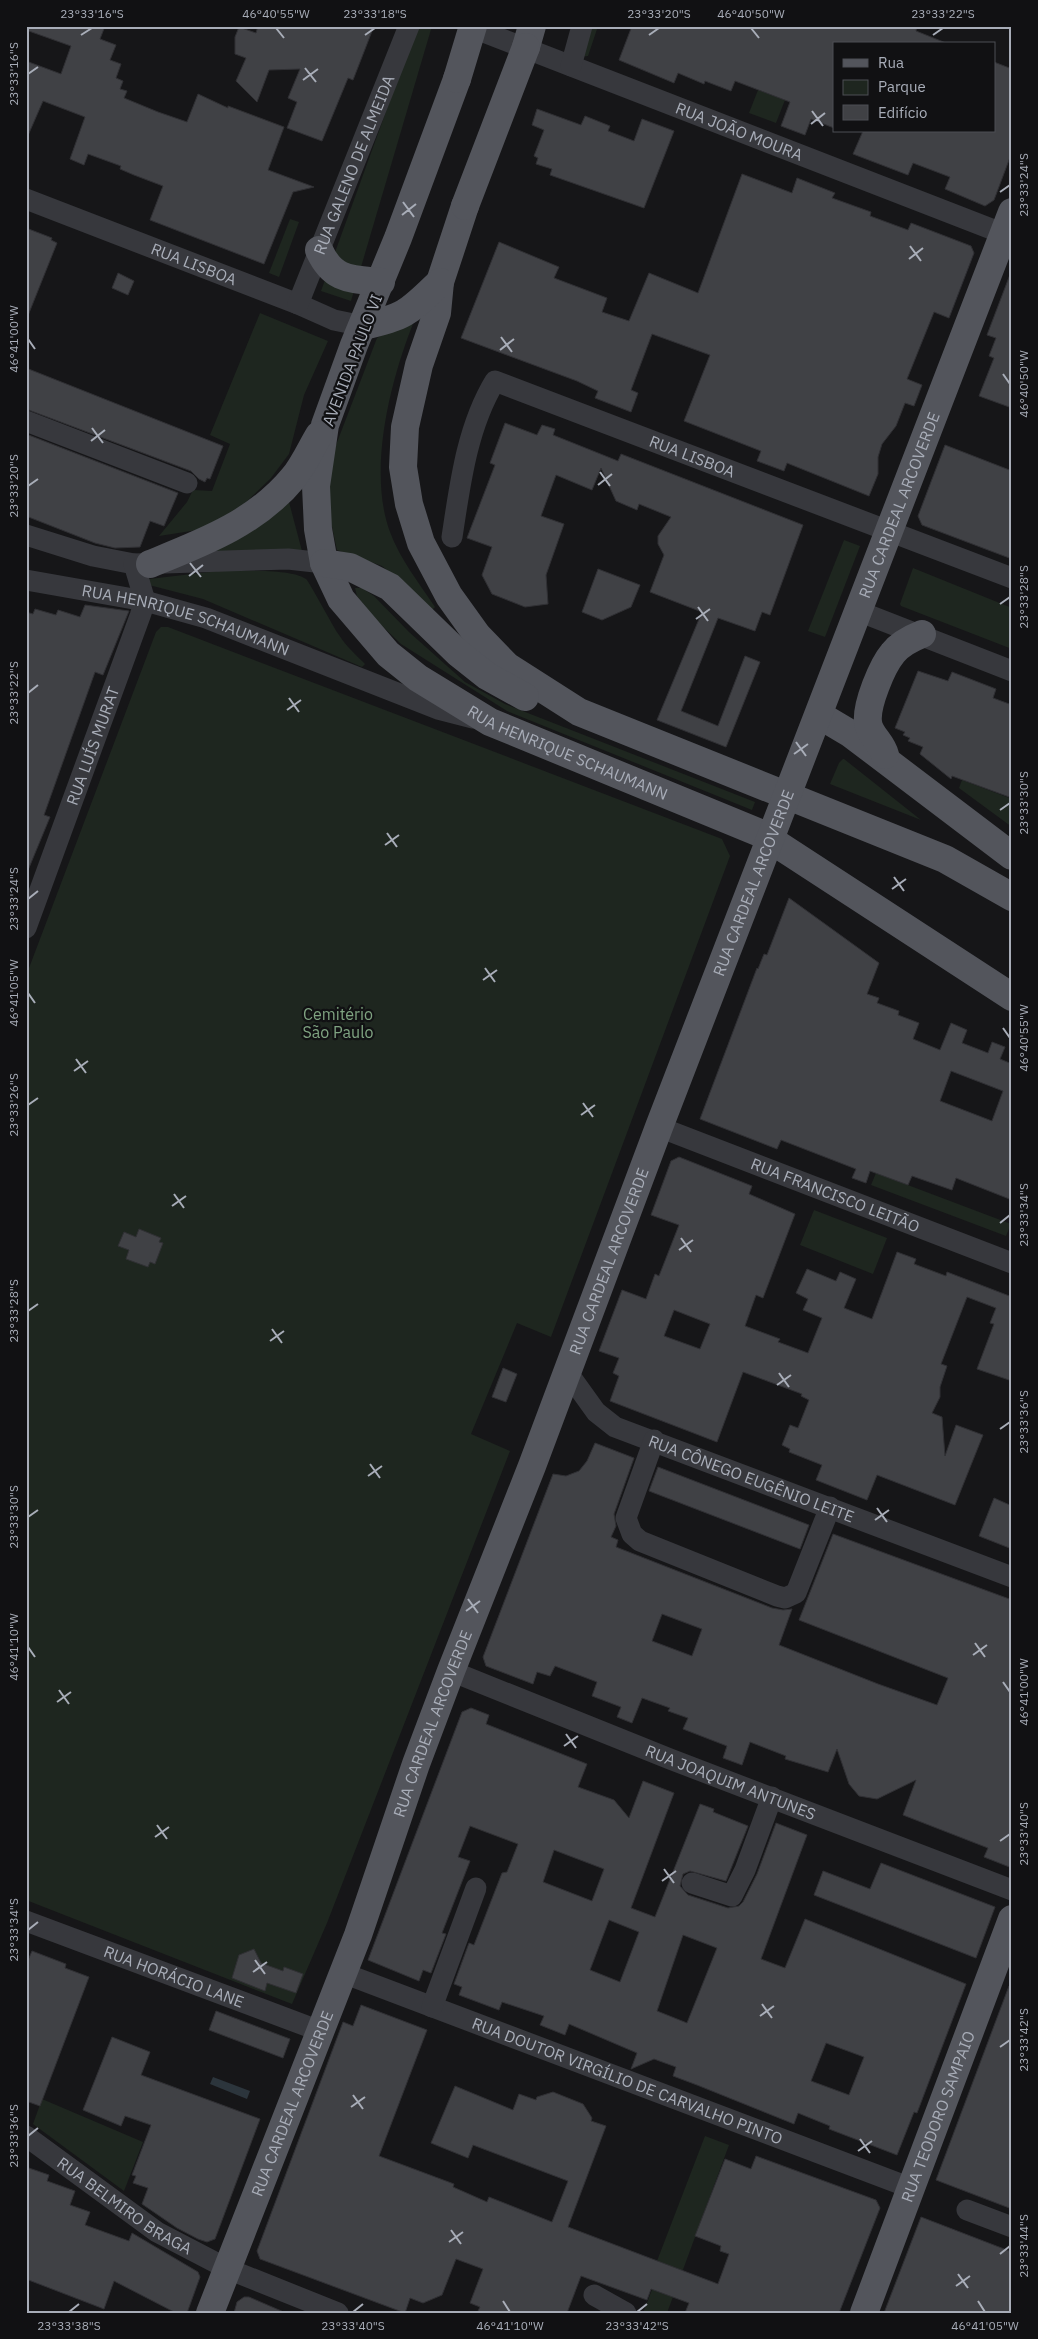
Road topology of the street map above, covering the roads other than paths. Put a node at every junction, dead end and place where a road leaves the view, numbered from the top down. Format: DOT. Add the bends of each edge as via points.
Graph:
graph roads {
  1 [pos="409,26"];
  2 [pos="468,26"];
  3 [pos="473,26"];
  4 [pos="532,26"];
  5 [pos="582,26"];
  6 [pos="571,66"];
  7 [pos="26,199"];
  8 [pos="1009,227"];
  9 [pos="319,250"];
  10 [pos="381,282"];
  11 [pos="440,282"];
  12 [pos="298,304"];
  13 [pos="363,326"];
  14 [pos="26,421"];
  15 [pos="325,425"];
  16 [pos="187,483"];
  17 [pos="888,530"];
  18 [pos="26,535"];
  19 [pos="452,537"];
  20 [pos="324,563"];
  21 [pos="142,564"];
  22 [pos="1012,578"];
  23 [pos="26,580"];
  24 [pos="145,601"];
  25 [pos="858,611"];
  26 [pos="922,634"];
  27 [pos="1012,671"];
  28 [pos="579,712"];
  29 [pos="819,715"];
  30 [pos="490,722"];
  31 [pos="887,761"];
  32 [pos="788,796"];
  33 [pos="771,839"];
  34 [pos="1012,856"];
  35 [pos="1012,898"];
  36 [pos="26,928"];
  37 [pos="1012,997"];
  38 [pos="659,1127"];
  39 [pos="1012,1263"];
  40 [pos="568,1373"];
  41 [pos="654,1440"];
  42 [pos="830,1507"];
  43 [pos="1012,1577"];
  44 [pos="450,1671"];
  45 [pos="772,1797"];
  46 [pos="692,1883"];
  47 [pos="476,1888"];
  48 [pos="1012,1890"];
  49 [pos="1012,1919"];
  50 [pos="26,1921"];
  51 [pos="343,1973"];
  52 [pos="432,2007"];
  53 [pos="320,2031"];
  54 [pos="26,2136"];
  55 [pos="911,2188"];
  56 [pos="967,2210"];
  57 [pos="1012,2227"];
  58 [pos="228,2269"];
  59 [pos="594,2295"];
  60 [pos="210,2313"];
  61 [pos="338,2313"];
  62 [pos="626,2313"];
  63 [pos="864,2313"];
  1 -- 9 [label="street, RUA GALENO DE ALMEIDA"];
  2 -- 6 [label="street, RUA JOÃO MOURA"];
  3 -- 10 [label="main road, AVENIDA PAULO VI, bridge" via="457,79"];
  4 -- 11 [label="main road, bridge"];
  5 -- 6 [label="street"];
  6 -- 8 [label="street, RUA JOÃO MOURA"];
  7 -- 12 [label="street, RUA LISBOA"];
  8 -- 17 [label="main road, RUA CARDEAL ARCOVERDE"];
  9 -- 10 [label="main road" via="332,271 353,279"];
  9 -- 12 [label="street, RUA GALENO DE ALMEIDA"];
  10 -- 13 [label="main road, AVENIDA PAULO VI"];
  11 -- 13 [label="main road" via="405,314 387,322"];
  11 -- 28 [label="main road" via="437,313 419,365 405,427 403,467 420,543 449,596 477,636 507,666"];
  12 -- 13 [label="street, RUA LISBOA" via="334,320"];
  13 -- 15 [label="main road, AVENIDA PAULO VI"];
  14 -- 16 [label="street"];
  15 -- 20 [label="main road, AVENIDA PAULO VI" via="316,486"];
  15 -- 21 [label="main road" via="294,477 269,502 241,523 199,545"];
  17 -- 19 [label="street, RUA LISBOA" via="495,381 482,402 473,432 458,491"];
  17 -- 22 [label="street, RUA LISBOA"];
  17 -- 25 [label="main road, RUA CARDEAL ARCOVERDE"];
  18 -- 21 [label="street" via="93,556"];
  20 -- 21 [label="street" via="288,559"];
  20 -- 28 [label="main road" via="350,567 390,587 458,653 487,676 539,702"];
  20 -- 30 [label="main road, AVENIDA PAULO VI" via="341,599 388,654 418,678"];
  21 -- 24 [label="street"];
  23 -- 24 [label="street, RUA HENRIQUE SCHAUMANN"];
  24 -- 30 [label="street, RUA HENRIQUE SCHAUMANN" via="206,618 438,709"];
  24 -- 36 [label="street, RUA LUÍS MURAT"];
  25 -- 26 [label="street"];
  25 -- 29 [label="main road, RUA CARDEAL ARCOVERDE"];
  26 -- 27 [label="street"];
  26 -- 31 [label="main road" via="893,653 873,696 867,721 871,733 882,745"];
  28 -- 32 [label="main road"];
  29 -- 31 [label="main road"];
  29 -- 32 [label="main road, RUA CARDEAL ARCOVERDE"];
  30 -- 33 [label="main road, RUA HENRIQUE SCHAUMANN"];
  31 -- 34 [label="main road"];
  32 -- 33 [label="main road, RUA CARDEAL ARCOVERDE"];
  32 -- 35 [label="main road" via="945,859"];
  33 -- 37 [label="main road, RUA HENRIQUE SCHAUMANN"];
  33 -- 38 [label="main road, RUA CARDEAL ARCOVERDE"];
  38 -- 39 [label="street, RUA FRANCISCO LEITÃO"];
  38 -- 40 [label="main road, RUA CARDEAL ARCOVERDE"];
  40 -- 41 [label="street, RUA CÔNEGO EUGÊNIO LEITE" via="606,1421"];
  40 -- 44 [label="main road, RUA CARDEAL ARCOVERDE"];
  41 -- 42 [label="street, RUA CÔNEGO EUGÊNIO LEITE"];
  41 -- 42 [label="street" via="626,1518 632,1534 640,1541 777,1596 785,1598 796,1592"];
  42 -- 43 [label="street, RUA CÔNEGO EUGÊNIO LEITE"];
  44 -- 45 [label="street, RUA JOAQUIM ANTUNES"];
  44 -- 51 [label="main road, RUA CARDEAL ARCOVERDE"];
  45 -- 46 [label="street" via="732,1896"];
  45 -- 48 [label="street, RUA JOAQUIM ANTUNES"];
  47 -- 52 [label="street"];
  49 -- 55 [label="main road, RUA TEODORO SAMPAIO"];
  50 -- 53 [label="street, RUA HORÁCIO LANE"];
  51 -- 52 [label="street, RUA DOUTOR VIRGÍLIO DE CARVALHO PINTO"];
  51 -- 53 [label="main road, RUA CARDEAL ARCOVERDE"];
  52 -- 55 [label="street, RUA DOUTOR VIRGÍLIO DE CARVALHO PINTO"];
  53 -- 58 [label="main road, RUA CARDEAL ARCOVERDE"];
  54 -- 58 [label="street, RUA BELMIRO BRAGA" via="157,2232"];
  55 -- 63 [label="main road, RUA TEODORO SAMPAIO"];
  56 -- 57 [label="street"];
  58 -- 60 [label="main road, RUA CARDEAL ARCOVERDE"];
  58 -- 61 [label="street, RUA BELMIRO BRAGA"];
  59 -- 62 [label="street"];
}
